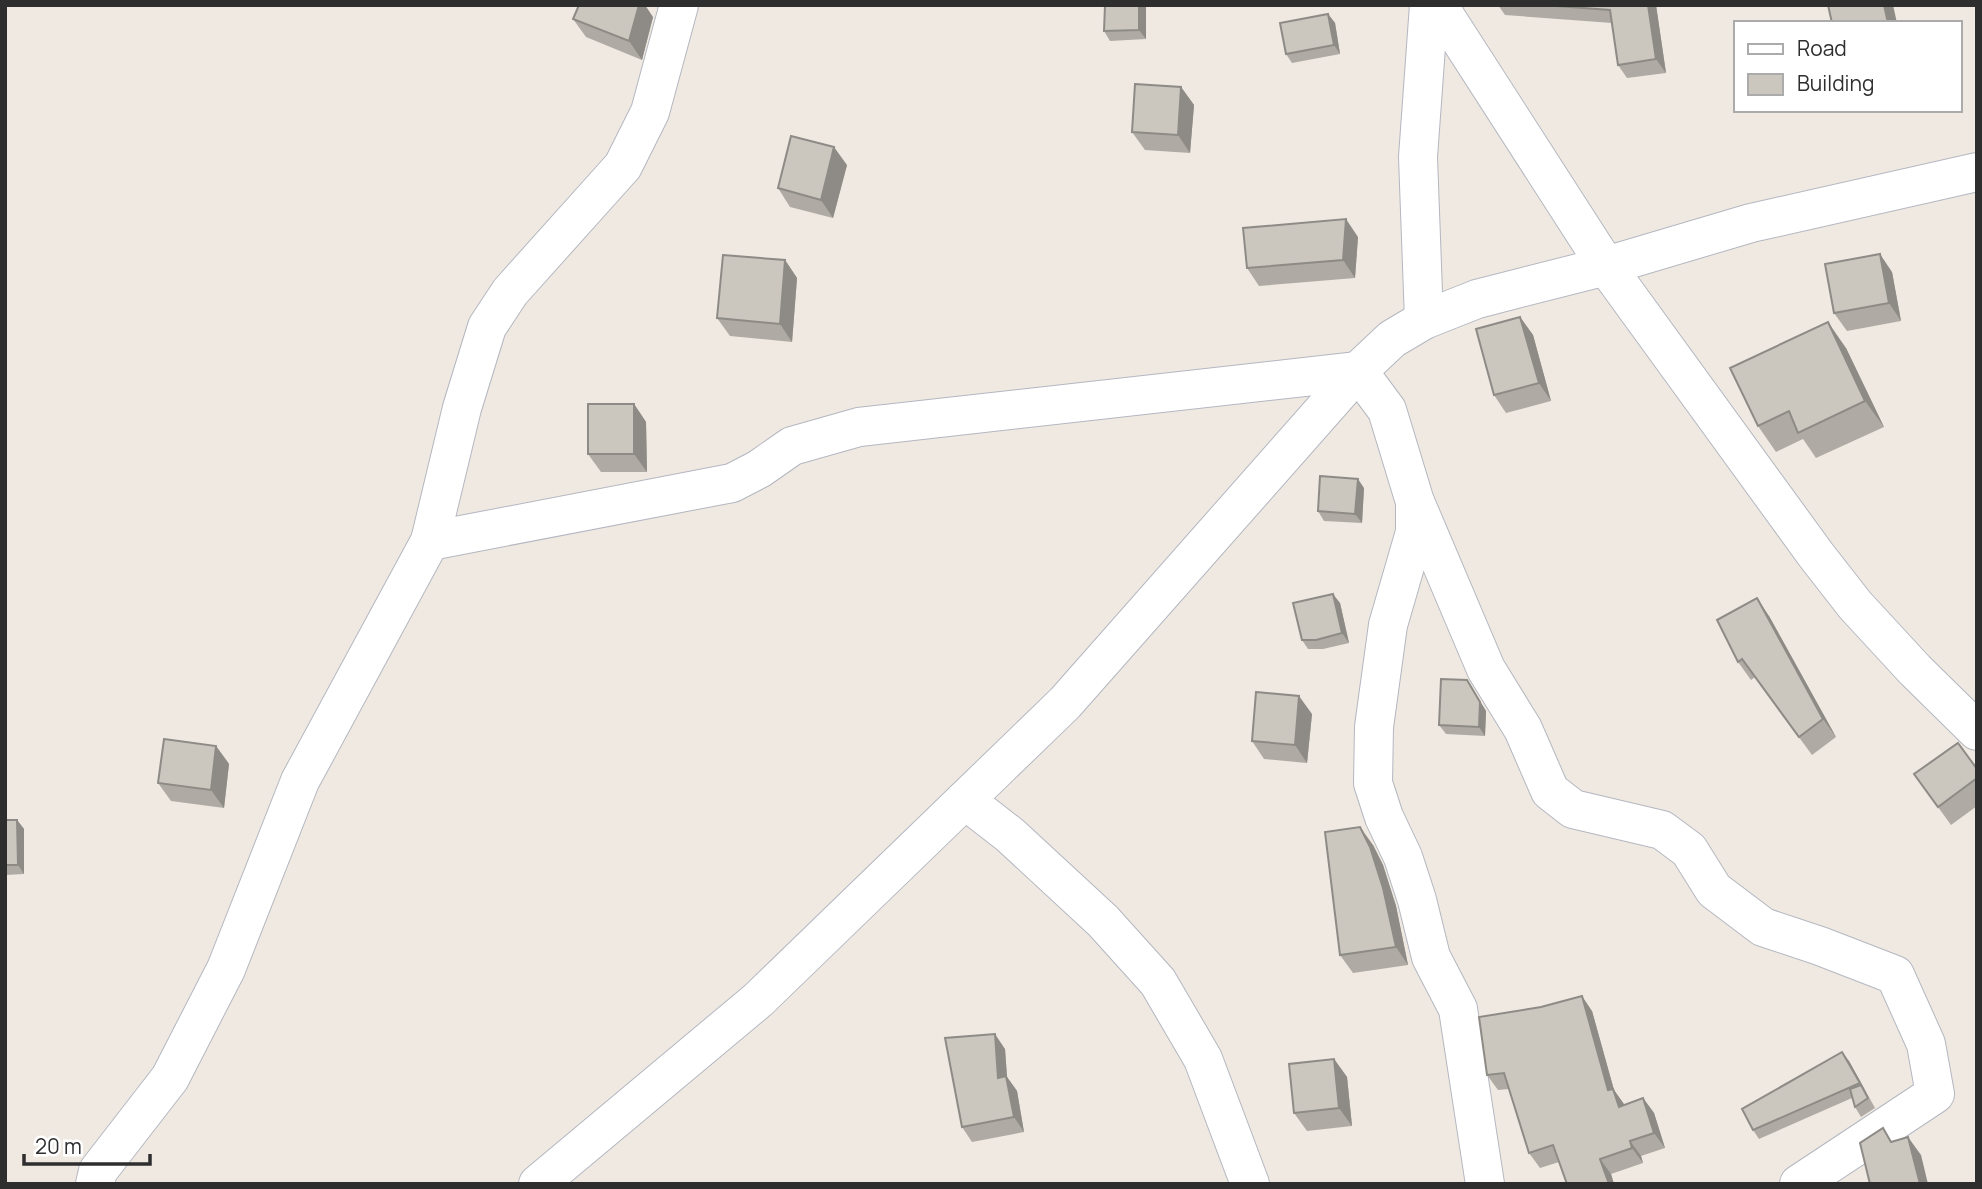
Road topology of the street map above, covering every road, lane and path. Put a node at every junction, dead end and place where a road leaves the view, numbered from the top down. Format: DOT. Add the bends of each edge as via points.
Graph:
graph roads {
  1 [pos="679,5"];
  2 [pos="1429,5"];
  3 [pos="1438,5"];
  4 [pos="1977,172"];
  5 [pos="1606,266"];
  6 [pos="1424,320"];
  7 [pos="1358,371"];
  8 [pos="1415,502"];
  9 [pos="430,541"];
  10 [pos="1977,731"];
  11 [pos="965,800"];
  12 [pos="95,1184"];
  13 [pos="538,1184"];
  14 [pos="1250,1184"];
  15 [pos="1485,1184"];
  16 [pos="1799,1184"];
  1 -- 9 [label="street" via="650,112 623,166 510,292 487,327"];
  2 -- 6 [label="street" via="1418,157"];
  3 -- 5 [label="street"];
  4 -- 5 [label="street" via="1751,223"];
  5 -- 6 [label="street" via="1477,299"];
  5 -- 10 [label="street" via="1855,605"];
  6 -- 7 [label="street" via="1392,339"];
  7 -- 8 [label="street" via="1387,410"];
  7 -- 9 [label="street" via="859,427 792,446 732,483"];
  7 -- 11 [label="street" via="1065,703"];
  8 -- 15 [label="street" via="1415,532 1388,625 1374,727 1373,783 1403,857 1431,957 1458,1009"];
  8 -- 16 [label="street" via="1486,668 1523,729 1550,791 1573,809 1662,831 1689,850 1714,890 1763,927 1895,975 1926,1044 1935,1094"];
  9 -- 12 [label="street" via="300,782 226,969 170,1078 99,1171"];
  11 -- 13 [label="street" via="758,1000"];
  11 -- 14 [label="street" via="1102,920 1158,982 1203,1059"];
}
